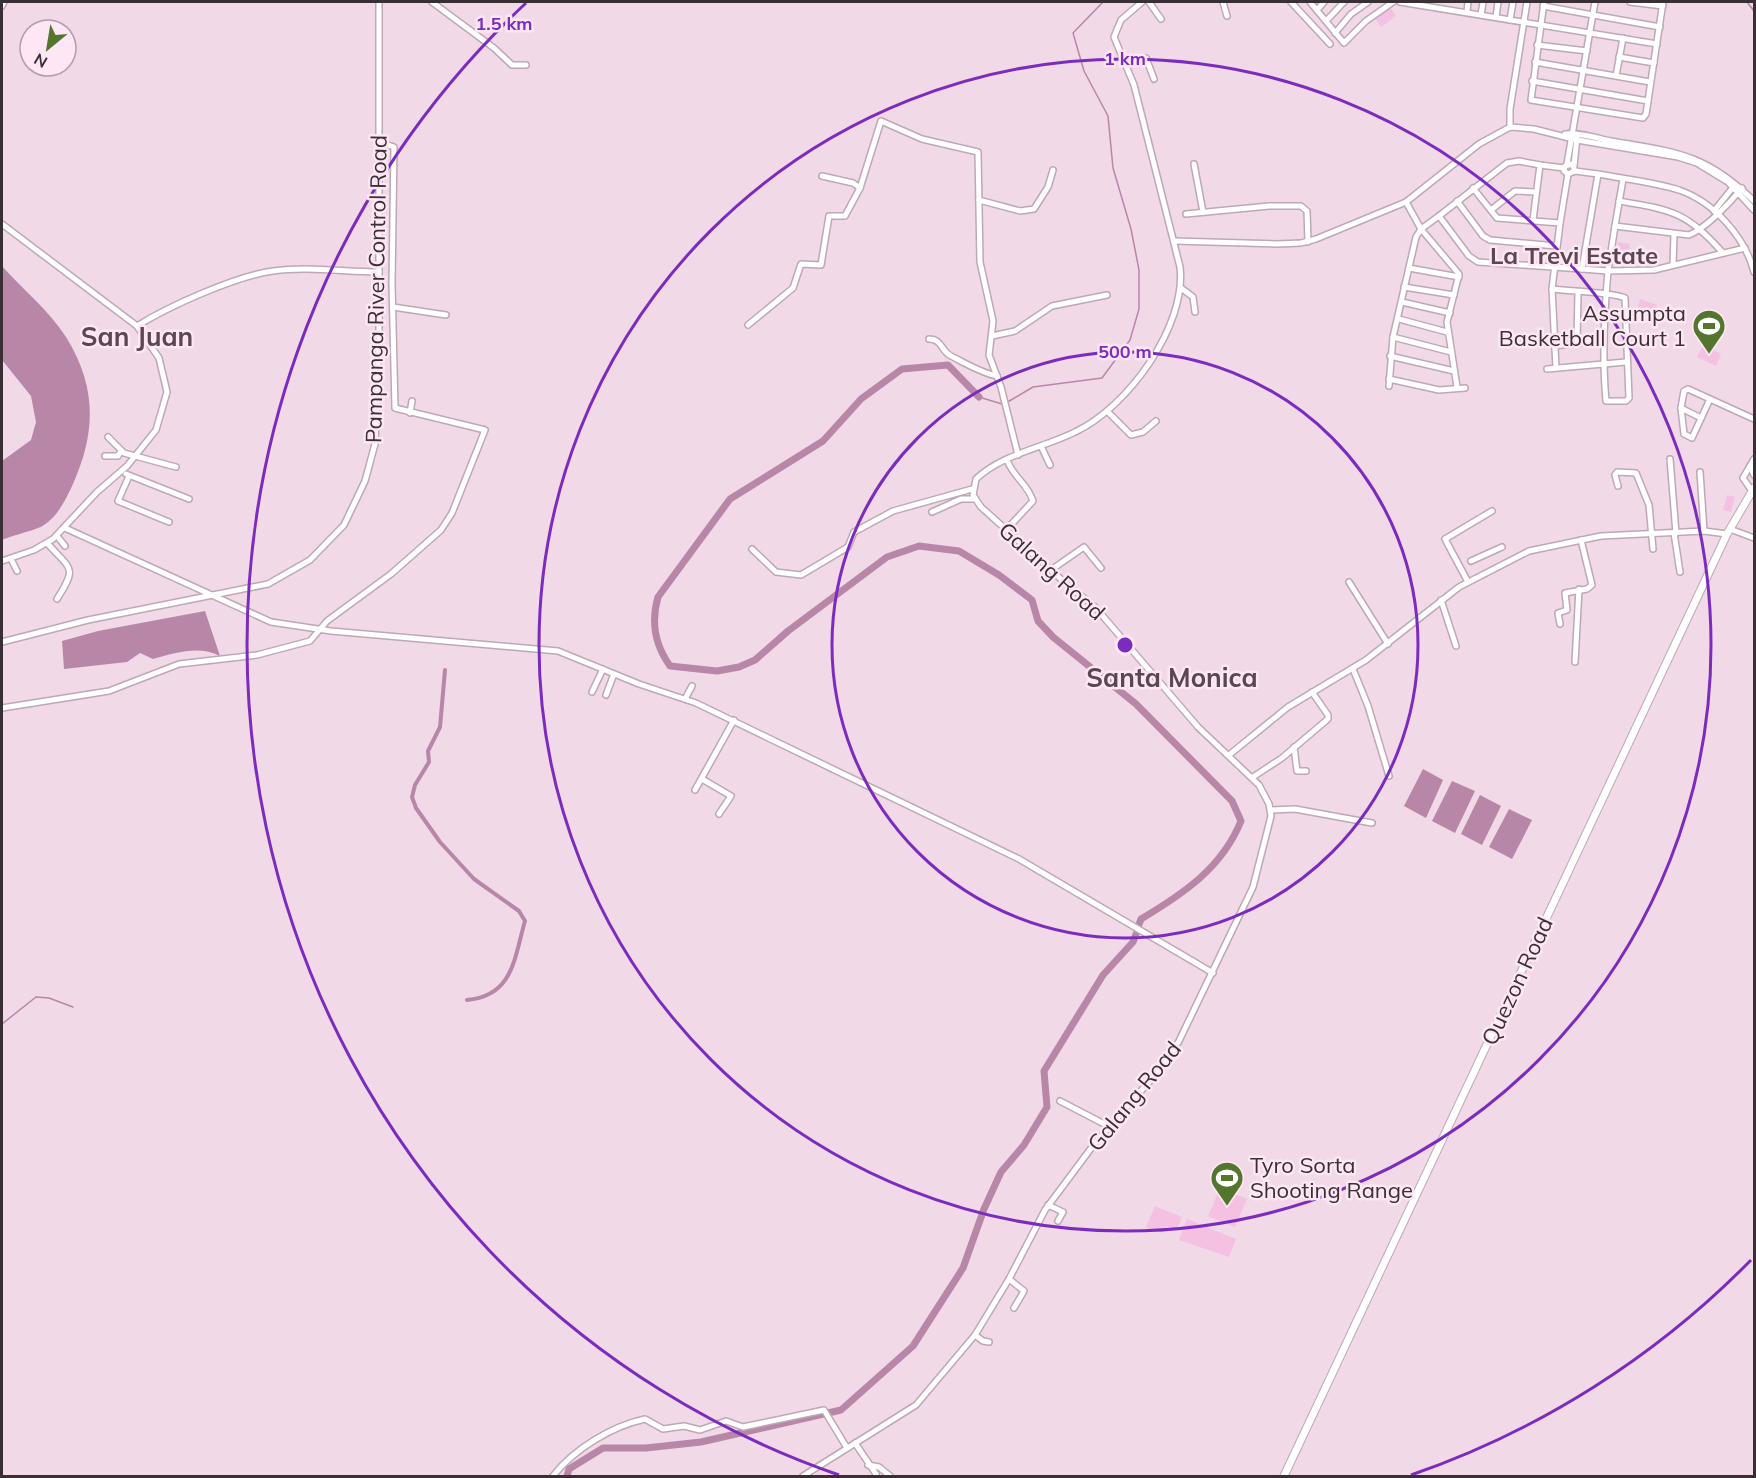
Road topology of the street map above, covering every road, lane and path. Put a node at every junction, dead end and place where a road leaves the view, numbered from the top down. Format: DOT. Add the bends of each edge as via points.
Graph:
graph roads {
  1 [pos="4,2"];
  2 [pos="379,2"];
  3 [pos="432,2"];
  4 [pos="1142,2"];
  5 [pos="1149,2"];
  6 [pos="1223,2"];
  7 [pos="1291,2"];
  8 [pos="1310,2"];
  9 [pos="1324,2"];
  10 [pos="1344,2"];
  11 [pos="1368,2"];
  12 [pos="1394,2"];
  13 [pos="1400,2"];
  14 [pos="1411,2"];
  15 [pos="1455,2"];
  16 [pos="1468,2"];
  17 [pos="1484,2"];
  18 [pos="1498,2"];
  19 [pos="1513,2"];
  20 [pos="1527,2"];
  21 [pos="1595,2"];
  22 [pos="1630,2"];
  23 [pos="1426,4"];
  24 [pos="1544,4"];
  25 [pos="1663,4"];
  26 [pos="1439,5"];
  27 [pos="2,6"];
  28 [pos="1317,10"];
  29 [pos="1454,10"];
  30 [pos="1467,12"];
  31 [pos="1481,15"];
  32 [pos="1592,15"];
  33 [pos="1227,16"];
  34 [pos="1496,17"];
  35 [pos="1161,19"];
  36 [pos="1510,20"];
  37 [pos="1326,21"];
  38 [pos="1524,22"];
  39 [pos="1541,25"];
  40 [pos="1660,27"];
  41 [pos="1335,33"];
  42 [pos="1590,33"];
  43 [pos="1623,38"];
  44 [pos="1330,44"];
  45 [pos="1657,44"];
  46 [pos="1537,45"];
  47 [pos="1587,51"];
  48 [pos="1619,57"];
  49 [pos="1535,62"];
  50 [pos="1654,63"];
  51 [pos="526,65"];
  52 [pos="1127,65"];
  53 [pos="1584,70"];
  54 [pos="1616,76"];
  55 [pos="1154,79"];
  56 [pos="1532,81"];
  57 [pos="1650,81"];
  58 [pos="1581,89"];
  59 [pos="1648,101"];
  60 [pos="1578,108"];
  61 [pos="1510,127"];
  62 [pos="1574,136"];
  63 [pos="379,142"];
  64 [pos="1194,165"];
  65 [pos="1540,165"];
  66 [pos="1565,166"];
  67 [pos="1574,168"];
  68 [pos="1053,170"];
  69 [pos="1568,174"];
  70 [pos="1598,174"];
  71 [pos="822,176"];
  72 [pos="1623,179"];
  73 [pos="1734,185"];
  74 [pos="860,188"];
  75 [pos="1473,188"];
  76 [pos="1740,190"];
  77 [pos="1536,192"];
  78 [pos="979,200"];
  79 [pos="1456,201"];
  80 [pos="1619,201"];
  81 [pos="1755,201"];
  82 [pos="1406,202"];
  83 [pos="1491,210"];
  84 [pos="1755,210"];
  85 [pos="1203,212"];
  86 [pos="1186,214"];
  87 [pos="1715,214"];
  88 [pos="1438,216"];
  89 [pos="1533,220"];
  90 [pos="1560,223"];
  91 [pos="2,224"];
  92 [pos="1615,226"];
  93 [pos="1700,228"];
  94 [pos="1421,229"];
  95 [pos="1674,235"];
  96 [pos="1174,241"];
  97 [pos="1308,242"];
  98 [pos="1556,246"];
  99 [pos="1745,248"];
  100 [pos="1723,253"];
  101 [pos="1673,265"];
  102 [pos="1553,266"];
  103 [pos="1409,268"];
  104 [pos="1582,269"];
  105 [pos="1608,271"];
  106 [pos="379,272"];
  107 [pos="1755,272"];
  108 [pos="1468,275"];
  109 [pos="1459,276"];
  110 [pos="1404,287"];
  111 [pos="1181,288"];
  112 [pos="1552,289"];
  113 [pos="1578,292"];
  114 [pos="1107,295"];
  115 [pos="1454,295"];
  116 [pos="1606,295"];
  117 [pos="1402,302"];
  118 [pos="393,308"];
  119 [pos="1195,312"];
  120 [pos="1449,313"];
  121 [pos="446,315"];
  122 [pos="1399,319"];
  123 [pos="748,325"];
  124 [pos="137,326"];
  125 [pos="1447,332"];
  126 [pos="992,336"];
  127 [pos="1393,337"];
  128 [pos="929,339"];
  129 [pos="1603,340"];
  130 [pos="1577,342"];
  131 [pos="1554,346"];
  132 [pos="1451,352"];
  133 [pos="1390,356"];
  134 [pos="1626,362"];
  135 [pos="1603,364"];
  136 [pos="1556,368"];
  137 [pos="1547,369"];
  138 [pos="1454,371"];
  139 [pos="997,376"];
  140 [pos="1389,379"];
  141 [pos="1389,386"];
  142 [pos="1457,387"];
  143 [pos="1465,388"];
  144 [pos="1710,399"];
  145 [pos="412,401"];
  146 [pos="1681,408"];
  147 [pos="1107,411"];
  148 [pos="410,413"];
  149 [pos="1701,418"];
  150 [pos="1755,419"];
  151 [pos="1156,421"];
  152 [pos="108,437"];
  153 [pos="1041,446"];
  154 [pos="121,451"];
  155 [pos="1018,455"];
  156 [pos="105,456"];
  157 [pos="136,457"];
  158 [pos="1670,459"];
  159 [pos="1755,459"];
  160 [pos="1007,460"];
  161 [pos="1050,465"];
  162 [pos="1750,466"];
  163 [pos="176,467"];
  164 [pos="121,471"];
  165 [pos="1700,472"];
  166 [pos="1755,475"];
  167 [pos="129,476"];
  168 [pos="1618,486"];
  169 [pos="972,489"];
  170 [pos="1753,489"];
  171 [pos="189,499"];
  172 [pos="974,499"];
  173 [pos="1492,511"];
  174 [pos="932,512"];
  175 [pos="169,522"];
  176 [pos="65,528"];
  177 [pos="1006,530"];
  178 [pos="1704,531"];
  179 [pos="1729,532"];
  180 [pos="1652,533"];
  181 [pos="1675,533"];
  182 [pos="57,536"];
  183 [pos="1755,538"];
  184 [pos="1581,540"];
  185 [pos="47,543"];
  186 [pos="65,546"];
  187 [pos="1502,547"];
  188 [pos="752,549"];
  189 [pos="1653,549"];
  190 [pos="1492,552"];
  191 [pos="11,559"];
  192 [pos="2,561"];
  193 [pos="1471,561"];
  194 [pos="1499,566"];
  195 [pos="1101,568"];
  196 [pos="1051,570"];
  197 [pos="17,571"];
  198 [pos="1680,572"];
  199 [pos="1349,582"];
  200 [pos="1468,582"];
  201 [pos="1579,589"];
  202 [pos="212,595"];
  203 [pos="57,599"];
  204 [pos="1441,600"];
  205 [pos="1560,624"];
  206 [pos="320,630"];
  207 [pos="2,642"];
  208 [pos="1388,644"];
  209 [pos="1456,646"];
  210 [pos="1575,662"];
  211 [pos="603,669"];
  212 [pos="1353,669"];
  213 [pos="614,674"];
  214 [pos="692,686"];
  215 [pos="592,692"];
  216 [pos="1312,692"];
  217 [pos="606,695"];
  218 [pos="685,699"];
  219 [pos="2,708"];
  220 [pos="735,720"];
  221 [pos="1294,747"];
  222 [pos="1228,755"];
  223 [pos="1306,771"];
  224 [pos="1389,776"];
  225 [pos="1253,777"];
  226 [pos="702,779"];
  227 [pos="695,790"];
  228 [pos="1271,810"];
  229 [pos="719,814"];
  230 [pos="1372,823"];
  231 [pos="1213,973"];
  232 [pos="1060,1101"];
  233 [pos="1110,1127"];
  234 [pos="1048,1205"];
  235 [pos="1058,1221"];
  236 [pos="1009,1279"];
  237 [pos="1014,1308"];
  238 [pos="975,1335"];
  239 [pos="989,1342"];
  240 [pos="855,1443"];
  241 [pos="847,1448"];
  242 [pos="868,1465"];
  243 [pos="876,1474"];
  244 [pos="553,1476"];
  245 [pos="803,1476"];
  246 [pos="890,1476"];
  247 [pos="1284,1476"];
  1 -- 27 [label="street"];
  2 -- 63 [label="street, Pampanga River Control Road"];
  3 -- 51 [label="street" via="512,66"];
  4 -- 52 [label="street" via="1126,14 1114,32"];
  5 -- 35 [label="street"];
  6 -- 33 [label="street"];
  7 -- 44 [label="street"];
  8 -- 28 [label="street"];
  9 -- 28 [label="street"];
  10 -- 37 [label="street"];
  11 -- 41 [label="street"];
  12 -- 41 [label="street" via="1363,24 1345,43"];
  13 -- 14 [label="street"];
  14 -- 23 [label="street"];
  15 -- 29 [label="street"];
  16 -- 30 [label="street"];
  17 -- 31 [label="street"];
  18 -- 34 [label="street"];
  19 -- 36 [label="street"];
  20 -- 38 [label="street"];
  21 -- 32 [label="street"];
  22 -- 25 [label="street"];
  23 -- 26 [label="street"];
  24 -- 32 [label="street"];
  24 -- 39 [label="street"];
  25 -- 40 [label="street"];
  26 -- 29 [label="street"];
  28 -- 37 [label="street"];
  29 -- 30 [label="street"];
  30 -- 31 [label="street"];
  31 -- 34 [label="street"];
  32 -- 40 [label="street"];
  32 -- 42 [label="street"];
  34 -- 36 [label="street"];
  36 -- 38 [label="street"];
  37 -- 41 [label="street"];
  38 -- 39 [label="street"];
  38 -- 61 [label="street"];
  39 -- 42 [label="street"];
  39 -- 46 [label="street"];
  40 -- 45 [label="street"];
  42 -- 43 [label="street"];
  42 -- 47 [label="street"];
  43 -- 45 [label="street"];
  43 -- 48 [label="street"];
  45 -- 50 [label="street"];
  46 -- 47 [label="street"];
  46 -- 49 [label="street"];
  47 -- 53 [label="street"];
  48 -- 50 [label="street"];
  48 -- 54 [label="street"];
  49 -- 53 [label="street"];
  49 -- 56 [label="street"];
  50 -- 57 [label="street"];
  52 -- 55 [label="street" via="1146,58"];
  52 -- 96 [label="street"];
  53 -- 54 [label="street"];
  53 -- 58 [label="street"];
  54 -- 57 [label="street"];
  56 -- 58 [label="street"];
  56 -- 60 [label="street" via="1531,100"];
  57 -- 59 [label="street"];
  58 -- 59 [label="street"];
  58 -- 60 [label="street"];
  59 -- 60 [label="street" via="1643,118"];
  60 -- 62 [label="street"];
  61 -- 62 [label="street"];
  61 -- 82 [label="street" via="1479,144"];
  62 -- 66 [label="street"];
  62 -- 67 [label="street"];
  62 -- 73 [label="street" via="1678,155"];
  63 -- 106 [label="street, Pampanga River Control Road"];
  63 -- 118 [label="street" via="394,147"];
  64 -- 85 [label="street"];
  65 -- 66 [label="street"];
  65 -- 75 [label="street" via="1507,163"];
  65 -- 77 [label="street"];
  66 -- 67 [label="street"];
  66 -- 69 [label="street"];
  67 -- 69 [label="street"];
  67 -- 70 [label="street"];
  68 -- 78 [label="street" via="1034,209 1020,211"];
  69 -- 90 [label="street"];
  70 -- 72 [label="street"];
  70 -- 104 [label="street"];
  71 -- 74 [label="street"];
  72 -- 80 [label="street"];
  72 -- 87 [label="street" via="1678,190"];
  73 -- 76 [label="street"];
  73 -- 87 [label="street"];
  74 -- 78 [label="street" via="879,124 884,121 922,139 978,152"];
  74 -- 123 [label="street" via="845,216 829,216 821,266 801,264 793,288"];
  75 -- 79 [label="street"];
  75 -- 83 [label="street"];
  76 -- 81 [label="street"];
  76 -- 84 [label="street"];
  76 -- 87 [label="street"];
  77 -- 83 [label="street" via="1515,191"];
  77 -- 89 [label="street"];
  78 -- 126 [label="street" via="980,262 991,311"];
  79 -- 88 [label="street"];
  79 -- 98 [label="street" via="1490,240"];
  80 -- 92 [label="street"];
  80 -- 93 [label="street" via="1667,209"];
  82 -- 94 [label="street"];
  82 -- 97 [label="street"];
  83 -- 89 [label="street" via="1499,218"];
  85 -- 86 [label="street"];
  85 -- 97 [label="street" via="1301,206 1307,211"];
  87 -- 93 [label="street"];
  87 -- 99 [label="street"];
  88 -- 94 [label="street"];
  88 -- 102 [label="street" via="1478,262"];
  89 -- 90 [label="street"];
  90 -- 98 [label="street"];
  91 -- 124 [label="street"];
  92 -- 95 [label="street"];
  92 -- 105 [label="street"];
  93 -- 95 [label="street" via="1689,235"];
  93 -- 100 [label="street"];
  94 -- 103 [label="street"];
  94 -- 109 [label="street"];
  95 -- 101 [label="street"];
  96 -- 97 [label="street"];
  96 -- 111 [label="street"];
  98 -- 102 [label="street"];
  99 -- 100 [label="street"];
  99 -- 107 [label="street"];
  100 -- 101 [label="street"];
  101 -- 105 [label="street" via="1642,272"];
  102 -- 104 [label="street"];
  102 -- 112 [label="street"];
  103 -- 109 [label="street"];
  103 -- 110 [label="street"];
  104 -- 105 [label="street"];
  105 -- 116 [label="street"];
  106 -- 124 [label="street" via="267,272 211,291"];
  106 -- 202 [label="street, Pampanga River Control Road" via="375,444 351,514 310,560 282,578"];
  108 -- 109 [label="street"];
  109 -- 115 [label="street"];
  110 -- 115 [label="street"];
  110 -- 117 [label="street"];
  111 -- 119 [label="street" via="1193,297"];
  111 -- 147 [label="street" via="1172,318 1149,362"];
  112 -- 113 [label="street"];
  112 -- 131 [label="street"];
  113 -- 116 [label="street"];
  113 -- 130 [label="street"];
  114 -- 126 [label="street" via="1052,306 1015,331"];
  115 -- 120 [label="street"];
  116 -- 129 [label="street"];
  116 -- 134 [label="street" via="1625,298"];
  117 -- 120 [label="street"];
  117 -- 122 [label="street"];
  118 -- 121 [label="street"];
  118 -- 148 [label="street" via="394,408"];
  120 -- 125 [label="street"];
  122 -- 125 [label="street"];
  122 -- 127 [label="street"];
  124 -- 157 [label="street" via="160,361 166,388 156,430"];
  125 -- 132 [label="street"];
  126 -- 139 [label="street" via="989,355"];
  127 -- 132 [label="street"];
  127 -- 133 [label="street"];
  128 -- 139 [label="street" via="942,345 951,356"];
  129 -- 130 [label="street"];
  129 -- 135 [label="street"];
  130 -- 131 [label="street"];
  131 -- 136 [label="street"];
  132 -- 138 [label="street"];
  133 -- 138 [label="street"];
  133 -- 140 [label="street"];
  134 -- 135 [label="street"];
  134 -- 135 [label="street" via="1626,401 1606,401"];
  135 -- 136 [label="street"];
  136 -- 137 [label="street"];
  138 -- 142 [label="street"];
  139 -- 155 [label="street"];
  140 -- 141 [label="street"];
  140 -- 142 [label="street" via="1439,390"];
  142 -- 143 [label="street"];
  144 -- 146 [label="street" via="1686,390"];
  144 -- 149 [label="street"];
  144 -- 150 [label="street"];
  145 -- 148 [label="street"];
  146 -- 149 [label="street"];
  146 -- 149 [label="street" via="1684,434 1692,438"];
  147 -- 151 [label="street" via="1131,435 1143,432"];
  147 -- 153 [label="street" via="1074,433"];
  148 -- 206 [label="street" via="485,430 452,513 441,530 411,557"];
  152 -- 154 [label="street"];
  153 -- 155 [label="street"];
  153 -- 161 [label="street"];
  154 -- 156 [label="street" via="118,456"];
  154 -- 157 [label="street"];
  155 -- 160 [label="street"];
  157 -- 163 [label="street"];
  157 -- 164 [label="street"];
  158 -- 181 [label="street"];
  159 -- 162 [label="street"];
  160 -- 169 [label="street" via="981,474"];
  160 -- 177 [label="street" via="1033,501"];
  162 -- 166 [label="street"];
  162 -- 170 [label="street" via="1743,480"];
  164 -- 167 [label="street"];
  164 -- 176 [label="street"];
  165 -- 178 [label="street"];
  167 -- 171 [label="street"];
  167 -- 175 [label="street" via="118,501"];
  168 -- 180 [label="street" via="1617,472 1636,473 1648,505"];
  169 -- 172 [label="street"];
  169 -- 188 [label="street" via="893,511 854,532 848,548 801,575 776,572"];
  170 -- 179 [label="main road, Quezon Road"];
  172 -- 174 [label="street"];
  172 -- 177 [label="street, Galang Road"];
  173 -- 200 [label="street" via="1445,539"];
  176 -- 182 [label="street"];
  176 -- 202 [label="street"];
  177 -- 196 [label="street, Galang Road"];
  178 -- 179 [label="street"];
  178 -- 181 [label="street"];
  179 -- 183 [label="street"];
  179 -- 247 [label="main road, Quezon Road"];
  180 -- 181 [label="street"];
  180 -- 184 [label="street"];
  180 -- 189 [label="street"];
  181 -- 198 [label="street"];
  182 -- 185 [label="street"];
  182 -- 186 [label="street"];
  184 -- 194 [label="street" via="1529,551"];
  184 -- 201 [label="street" via="1592,585"];
  185 -- 191 [label="street"];
  185 -- 203 [label="street" via="71,570"];
  187 -- 190 [label="street"];
  190 -- 193 [label="street"];
  190 -- 194 [label="street"];
  191 -- 192 [label="street"];
  191 -- 197 [label="street"];
  194 -- 200 [label="street"];
  195 -- 196 [label="street" via="1084,547"];
  196 -- 222 [label="street, Galang Road" via="1095,607 1198,727"];
  199 -- 208 [label="street"];
  200 -- 204 [label="street"];
  201 -- 205 [label="street" via="1561,593 1567,610 1558,613"];
  201 -- 210 [label="street"];
  202 -- 206 [label="street" via="263,620"];
  202 -- 207 [label="street, Pampanga River Control Road"];
  204 -- 208 [label="street"];
  204 -- 209 [label="street"];
  206 -- 211 [label="street" via="558,651"];
  206 -- 219 [label="street" via="310,641 267,652 184,663 109,691"];
  208 -- 212 [label="street"];
  211 -- 213 [label="street"];
  211 -- 215 [label="street"];
  212 -- 216 [label="street"];
  212 -- 224 [label="street"];
  213 -- 217 [label="street"];
  213 -- 218 [label="street"];
  214 -- 218 [label="street"];
  216 -- 221 [label="street" via="1328,719"];
  216 -- 222 [label="street"];
  218 -- 220 [label="street"];
  220 -- 226 [label="street"];
  220 -- 231 [label="street" via="1019,860"];
  221 -- 223 [label="street" via="1298,771"];
  221 -- 225 [label="street"];
  222 -- 225 [label="street, Galang Road"];
  225 -- 228 [label="street, Galang Road"];
  226 -- 227 [label="street"];
  226 -- 229 [label="street" via="731,796"];
  228 -- 230 [label="street" via="1295,809"];
  228 -- 231 [label="street, Galang Road" via="1253,887"];
  231 -- 233 [label="street, Galang Road" via="1186,1029 1163,1065"];
  232 -- 233 [label="street"];
  233 -- 234 [label="street, Galang Road"];
  234 -- 235 [label="street" via="1063,1212"];
  234 -- 236 [label="street, Galang Road"];
  236 -- 237 [label="street" via="1024,1292"];
  236 -- 238 [label="street, Galang Road"];
  238 -- 239 [label="street"];
  238 -- 240 [label="street, Galang Road" via="916,1405"];
  240 -- 241 [label="street, Galang Road"];
  240 -- 242 [label="street"];
  241 -- 244 [label="street" via="824,1410 743,1427 726,1421 700,1430 684,1426 663,1429 642,1419 595,1440"];
  241 -- 245 [label="street, Galang Road"];
  242 -- 243 [label="street"];
  242 -- 246 [label="street" via="879,1467"];
}
